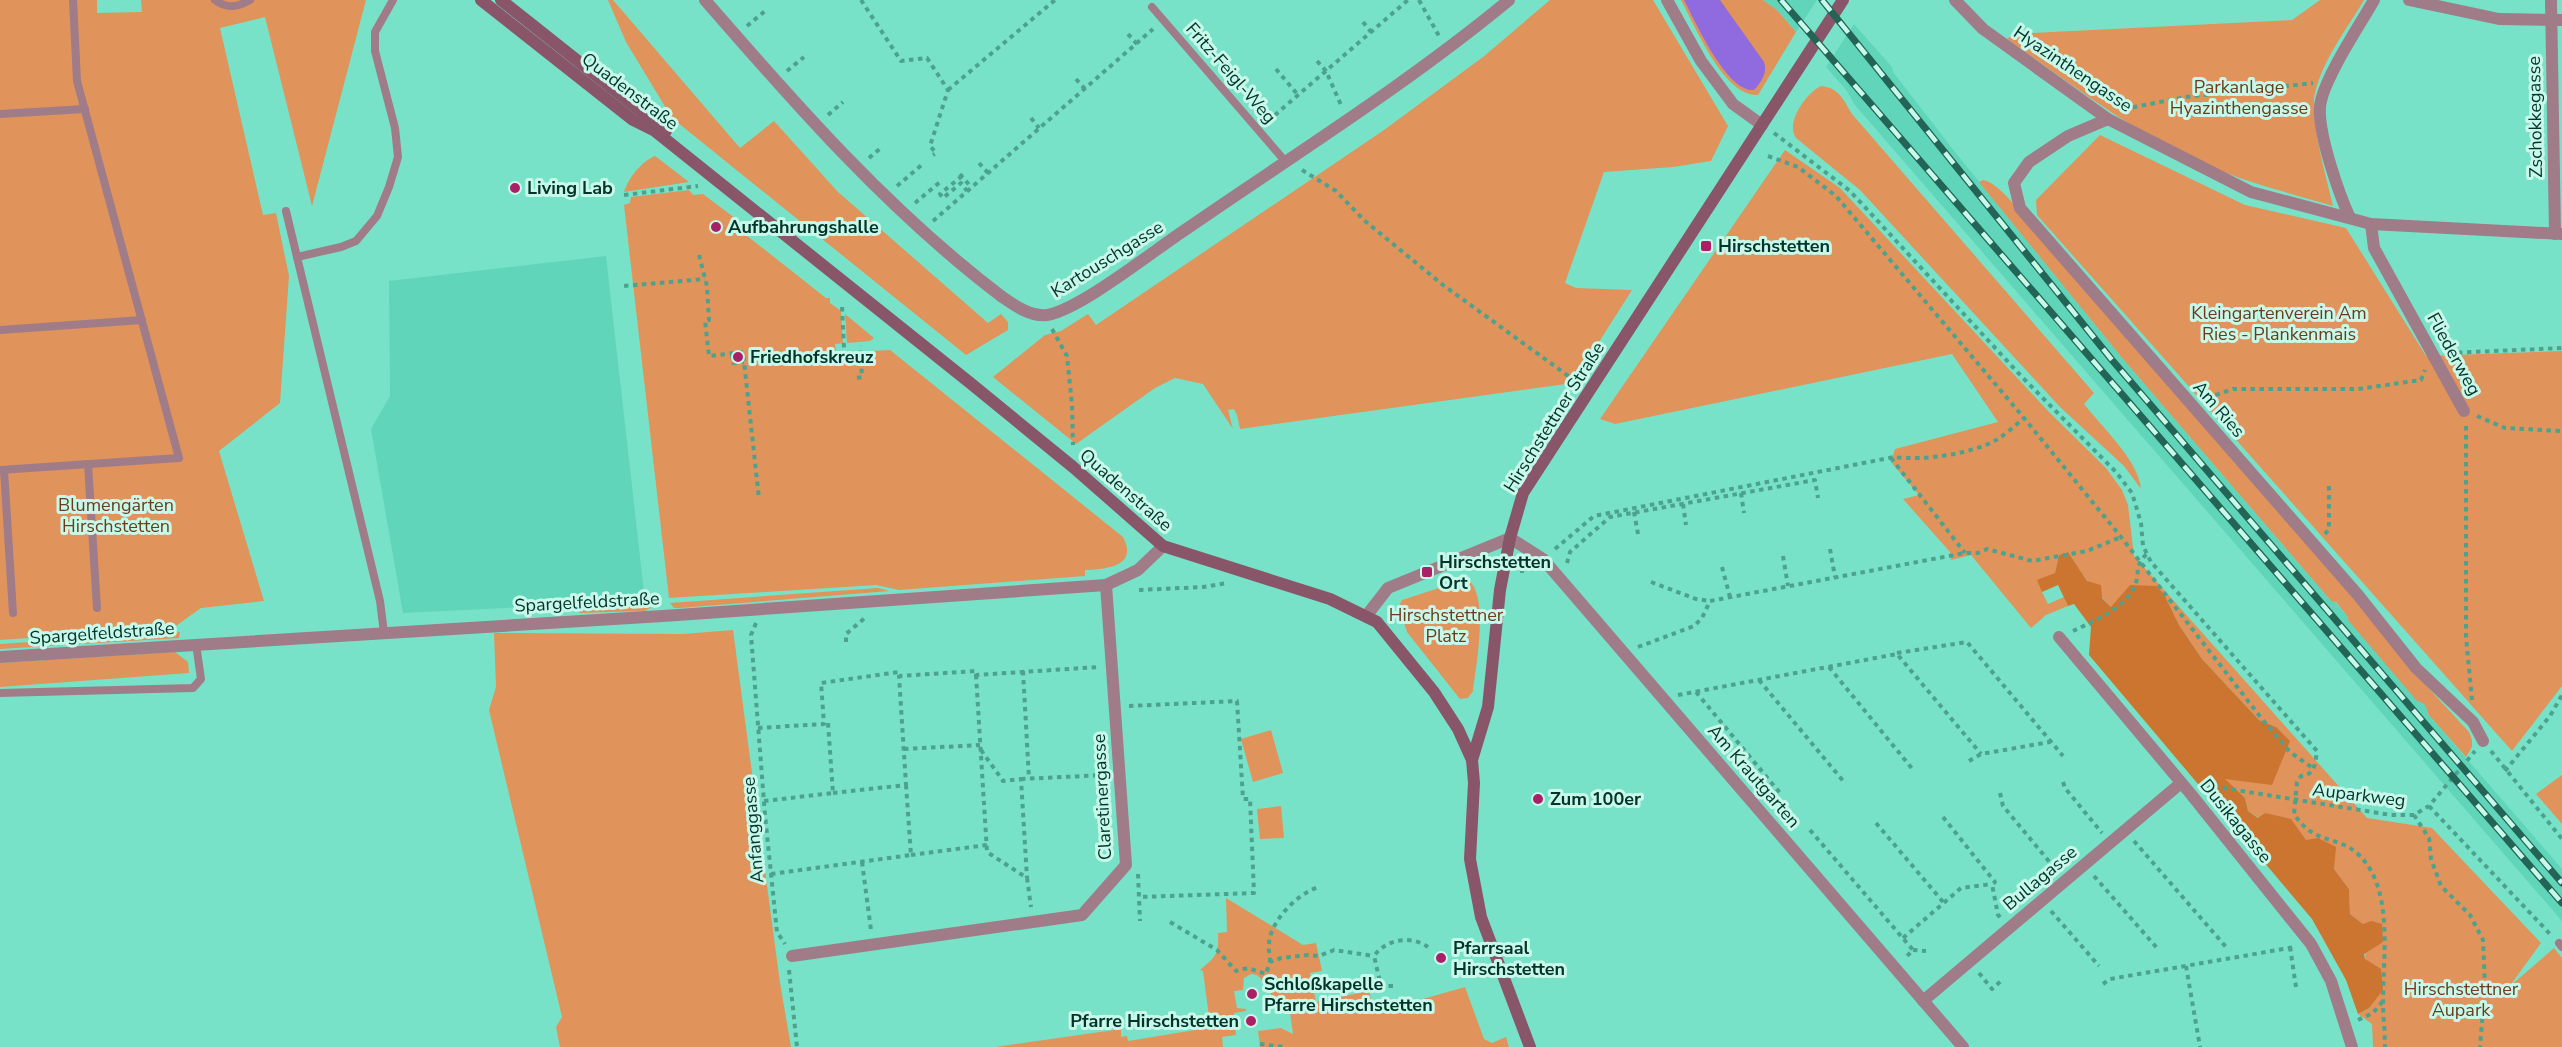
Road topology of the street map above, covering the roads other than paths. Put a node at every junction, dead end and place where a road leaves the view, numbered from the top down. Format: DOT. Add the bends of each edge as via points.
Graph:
graph roads {
  1 [pos="73,0"];
  2 [pos="215,0"];
  3 [pos="250,0"];
  4 [pos="393,0"];
  5 [pos="481,0"];
  6 [pos="501,0"];
  7 [pos="705,0"];
  8 [pos="1509,0"];
  9 [pos="1667,0"];
  10 [pos="1843,0"];
  11 [pos="1955,0"];
  12 [pos="2374,0"];
  13 [pos="2409,0"];
  14 [pos="2552,0"];
  15 [pos="1152,7"];
  16 [pos="2556,21"];
  17 [pos="85,109"];
  18 [pos="0,114"];
  19 [pos="2108,119"];
  20 [pos="1762,125"];
  21 [pos="1285,161"];
  22 [pos="286,211"];
  23 [pos="757,213"];
  24 [pos="2350,219"];
  25 [pos="2371,224"];
  26 [pos="2558,234"];
  27 [pos="297,257"];
  28 [pos="142,320"];
  29 [pos="0,330"];
  30 [pos="2464,411"];
  31 [pos="88,464"];
  32 [pos="2,470"];
  33 [pos="1510,538"];
  34 [pos="1163,546"];
  35 [pos="1106,585"];
  36 [pos="97,608"];
  37 [pos="13,613"];
  38 [pos="1367,615"];
  39 [pos="384,633"];
  40 [pos="2059,637"];
  41 [pos="196,644"];
  42 [pos="0,657"];
  43 [pos="0,693"];
  44 [pos="2483,741"];
  45 [pos="1472,760"];
  46 [pos="2181,783"];
  47 [pos="792,956"];
  48 [pos="1923,1001"];
  49 [pos="1530,1047"];
  50 [pos="1963,1047"];
  51 [pos="2352,1047"];
  1 -- 17 [label="lane" via="77,81"];
  2 -- 3 [label="lane" via="240,6"];
  4 -- 27 [label="lane" via="375,32 375,51 395,128 398,157 389,187 376,216 356,241"];
  5 -- 23 [label="street, Quadenstraße"];
  6 -- 23 [label="street, Quadenstraße" via="751,198"];
  7 -- 21 [label="street, Kartouschgasse" via="807,117 890,203 974,275 1030,313 1054,313 1085,298"];
  8 -- 21 [label="street, Kartouschgasse" via="1448,48"];
  9 -- 20 [label="street" via="1701,61 1733,104"];
  10 -- 20 [label="street, Hirschstettner Straße"];
  11 -- 19 [label="street, Hyazinthengasse" via="1983,29"];
  12 -- 24 [label="street" via="2328,82 2320,106 2323,131"];
  13 -- 16 [label="street" via="2499,19"];
  14 -- 16 [label="street, Zschokkegasse"];
  15 -- 21 [label="lane, Fritz-Feigl-Weg"];
  16 -- 26 [label="street, Zschokkegasse"];
  17 -- 18 [label="lane"];
  17 -- 28 [label="lane"];
  19 -- 24 [label="street, Hyazinthengasse" via="2251,192"];
  19 -- 44 [label="street, Am Ries" via="2068,136 2029,162 2013,183 2020,208 2358,595 2416,668 2474,722"];
  20 -- 33 [label="street, Hirschstettner Straße" via="1523,493"];
  22 -- 27 [label="lane"];
  23 -- 34 [label="street, Quadenstraße" via="995,403"];
  24 -- 25 [label="street, Hyazinthengasse"];
  25 -- 26 [label="street, Hyazinthengasse"];
  25 -- 30 [label="street, Fliederweg" via="2374,248"];
  27 -- 39 [label="lane" via="380,601"];
  28 -- 29 [label="lane"];
  28 -- 31 [label="lane" via="179,458"];
  31 -- 32 [label="lane"];
  31 -- 36 [label="lane"];
  32 -- 37 [label="lane"];
  33 -- 38 [label="street" via="1388,588"];
  33 -- 45 [label="street, Hirschstettner Straße" via="1500,590 1488,707"];
  33 -- 48 [label="street, Am Krautgarten" via="1543,559"];
  34 -- 35 [label="street, Spargelfeldstraße" via="1138,570"];
  34 -- 38 [label="street, Quadenstraße" via="1330,599"];
  35 -- 39 [label="street, Spargelfeldstraße"];
  35 -- 47 [label="street, Claretinergasse" via="1126,865 1082,915"];
  38 -- 45 [label="street, Quadenstraße" via="1387,631 1434,692"];
  39 -- 41 [label="street, Spargelfeldstraße"];
  40 -- 46 [label="street, Dusikagasse"];
  41 -- 42 [label="street, Spargelfeldstraße"];
  41 -- 43 [label="lane" via="201,679 193,688"];
  45 -- 49 [label="street, Hirschstettner Straße" via="1470,859 1481,917"];
  46 -- 48 [label="street, Bullagasse"];
  46 -- 51 [label="street, Dusikagasse" via="2311,944 2331,981"];
  48 -- 50 [label="street, Am Krautgarten"];
}
